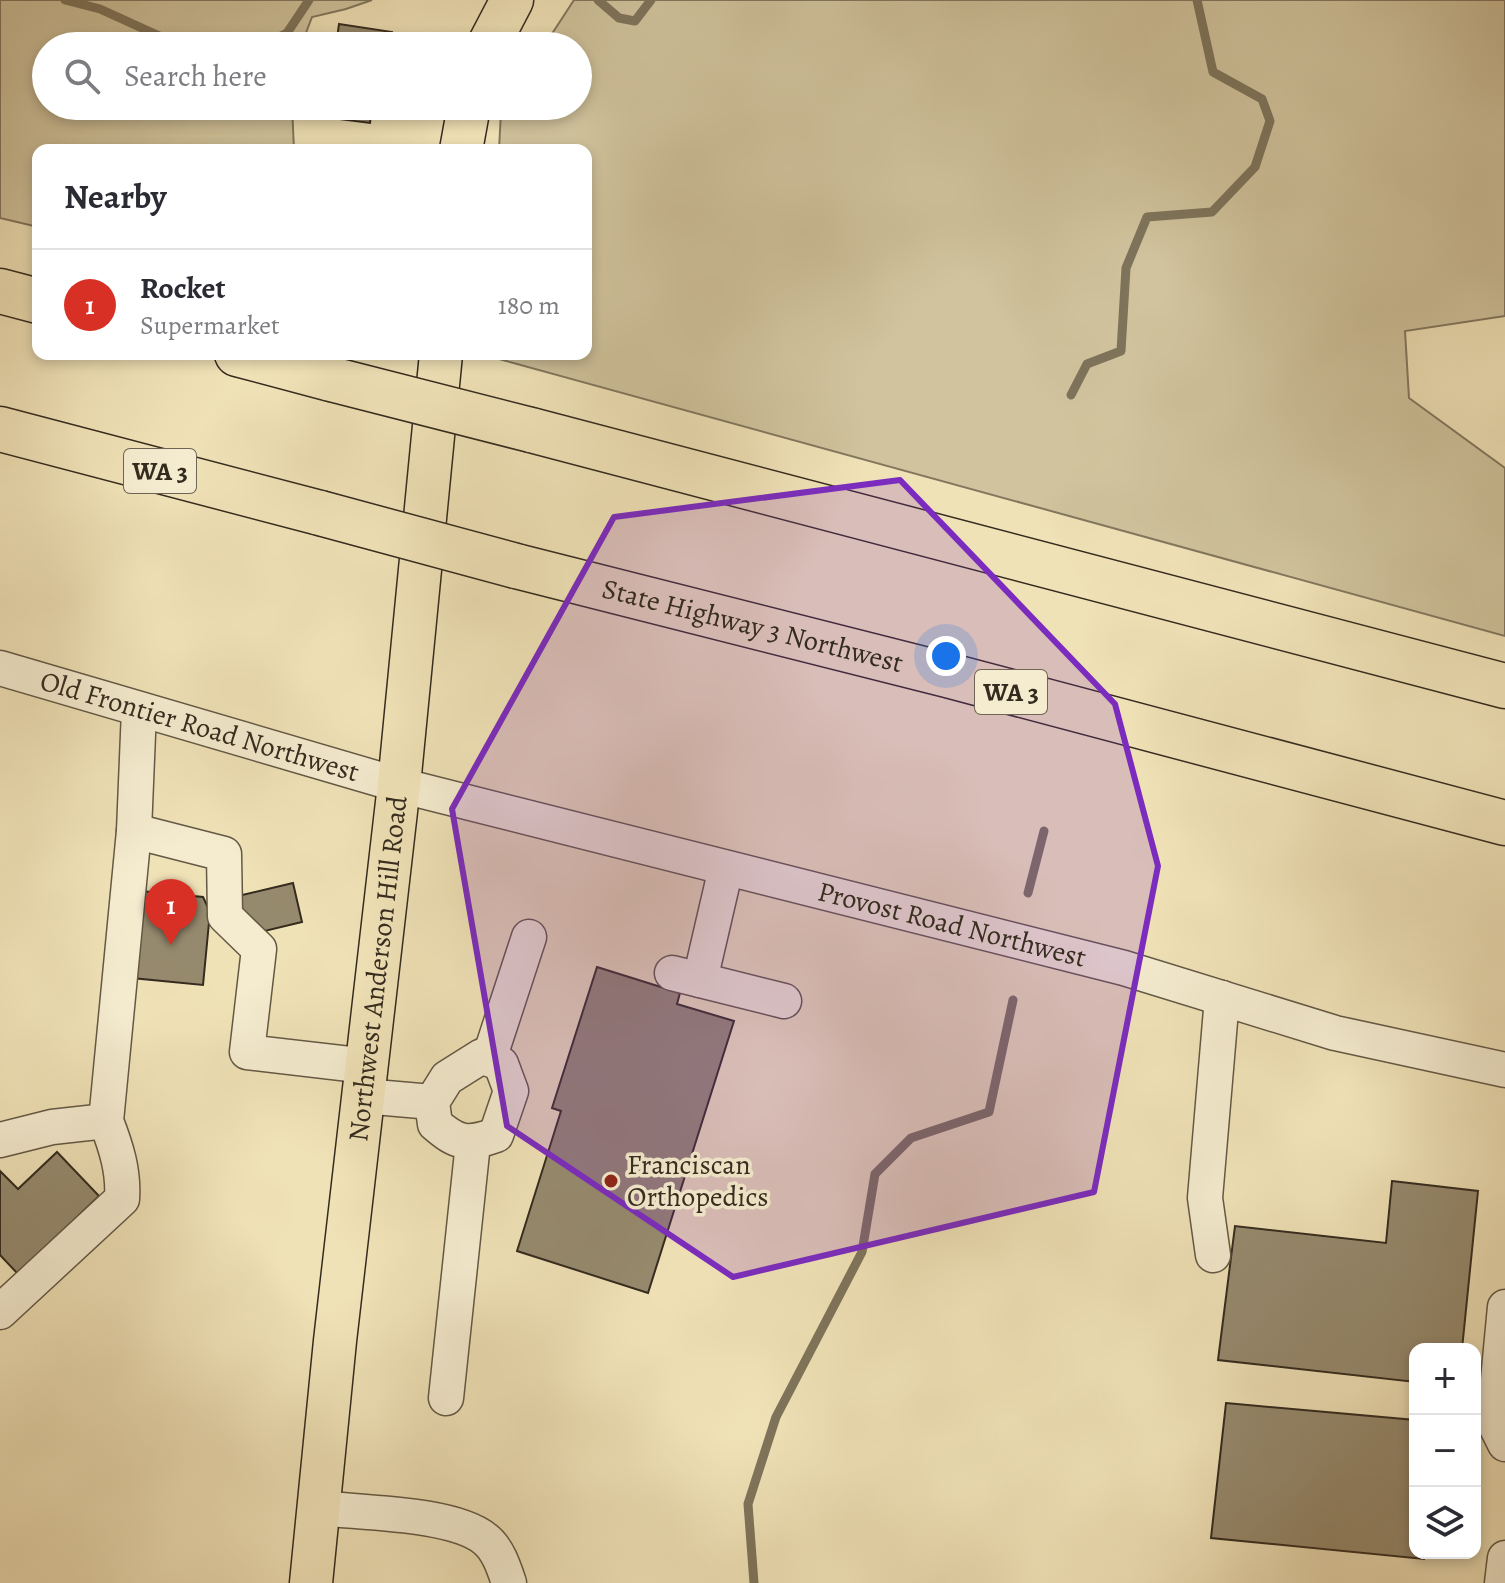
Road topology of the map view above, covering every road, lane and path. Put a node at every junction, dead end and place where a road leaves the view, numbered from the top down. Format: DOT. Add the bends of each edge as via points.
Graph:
graph roads {
  1 [pos="512,0"];
  2 [pos="495,32"];
  3 [pos="466,120"];
  4 [pos="462,144"];
  5 [pos="0,291"];
  6 [pos="32,299"];
  7 [pos="260,360"];
  8 [pos="440,360"];
  9 [pos="0,429"];
  10 [pos="0,668"];
  11 [pos="1505,686"];
  12 [pos="139,710"];
  13 [pos="399,785"];
  14 [pos="1505,823"];
  15 [pos="134,831"];
  16 [pos="726,868"];
  17 [pos="529,937"];
  18 [pos="1222,998"];
  19 [pos="784,1001"];
  20 [pos="489,1059"];
  21 [pos="1505,1070"];
  22 [pos="365,1081"];
  23 [pos="432,1102"];
  24 [pos="106,1121"];
  25 [pos="0,1140"];
  26 [pos="473,1143"];
  27 [pos="1213,1255"];
  28 [pos="1505,1307"];
  29 [pos="0,1312"];
  30 [pos="446,1398"];
  31 [pos="1505,1444"];
  32 [pos="319,1508"];
  33 [pos="1505,1558"];
  34 [pos="311,1583"];
  35 [pos="509,1583"];
  36 [pos="1502,1583"];
  1 -- 2 [label="main road"];
  3 -- 4 [label="main road"];
  5 -- 6 [label="highway"];
  7 -- 11 [label="highway, bridge"];
  8 -- 13 [label="main road, Northwest Anderson Hill Road"];
  9 -- 14 [label="highway, State Highway 3 Northwest / WA 3, bridge"];
  10 -- 12 [label="street, Old Frontier Road Northwest"];
  12 -- 13 [label="street, Old Frontier Road Northwest"];
  12 -- 15 [label="street"];
  13 -- 16 [label="street, Provost Road Northwest"];
  13 -- 22 [label="main road, Northwest Anderson Hill Road"];
  15 -- 22 [label="street" via="224,854 225,916 259,949 247,1052"];
  15 -- 24 [label="street"];
  16 -- 18 [label="street, Provost Road Northwest" via="1124,968"];
  16 -- 19 [label="street" via="686,977"];
  17 -- 20 [label="street"];
  18 -- 21 [label="street, Provost Road Northwest" via="1335,1033"];
  18 -- 27 [label="street" via="1205,1198"];
  20 -- 23 [label="street" via="482,1056 447,1078"];
  20 -- 26 [label="street" via="501,1064 511,1091 496,1135"];
  22 -- 23 [label="street"];
  22 -- 32 [label="main road, Northwest Anderson Hill Road"];
  23 -- 26 [label="street" via="435,1124 452,1139"];
  24 -- 25 [label="street"];
  24 -- 29 [label="street" via="117,1151 122,1199"];
  26 -- 30 [label="street"];
  28 -- 31 [label="street" via="1494,1422"];
  32 -- 34 [label="main road, Northwest Anderson Hill Road"];
  32 -- 35 [label="street" via="468,1528 488,1541"];
  33 -- 36 [label="street"];
}
